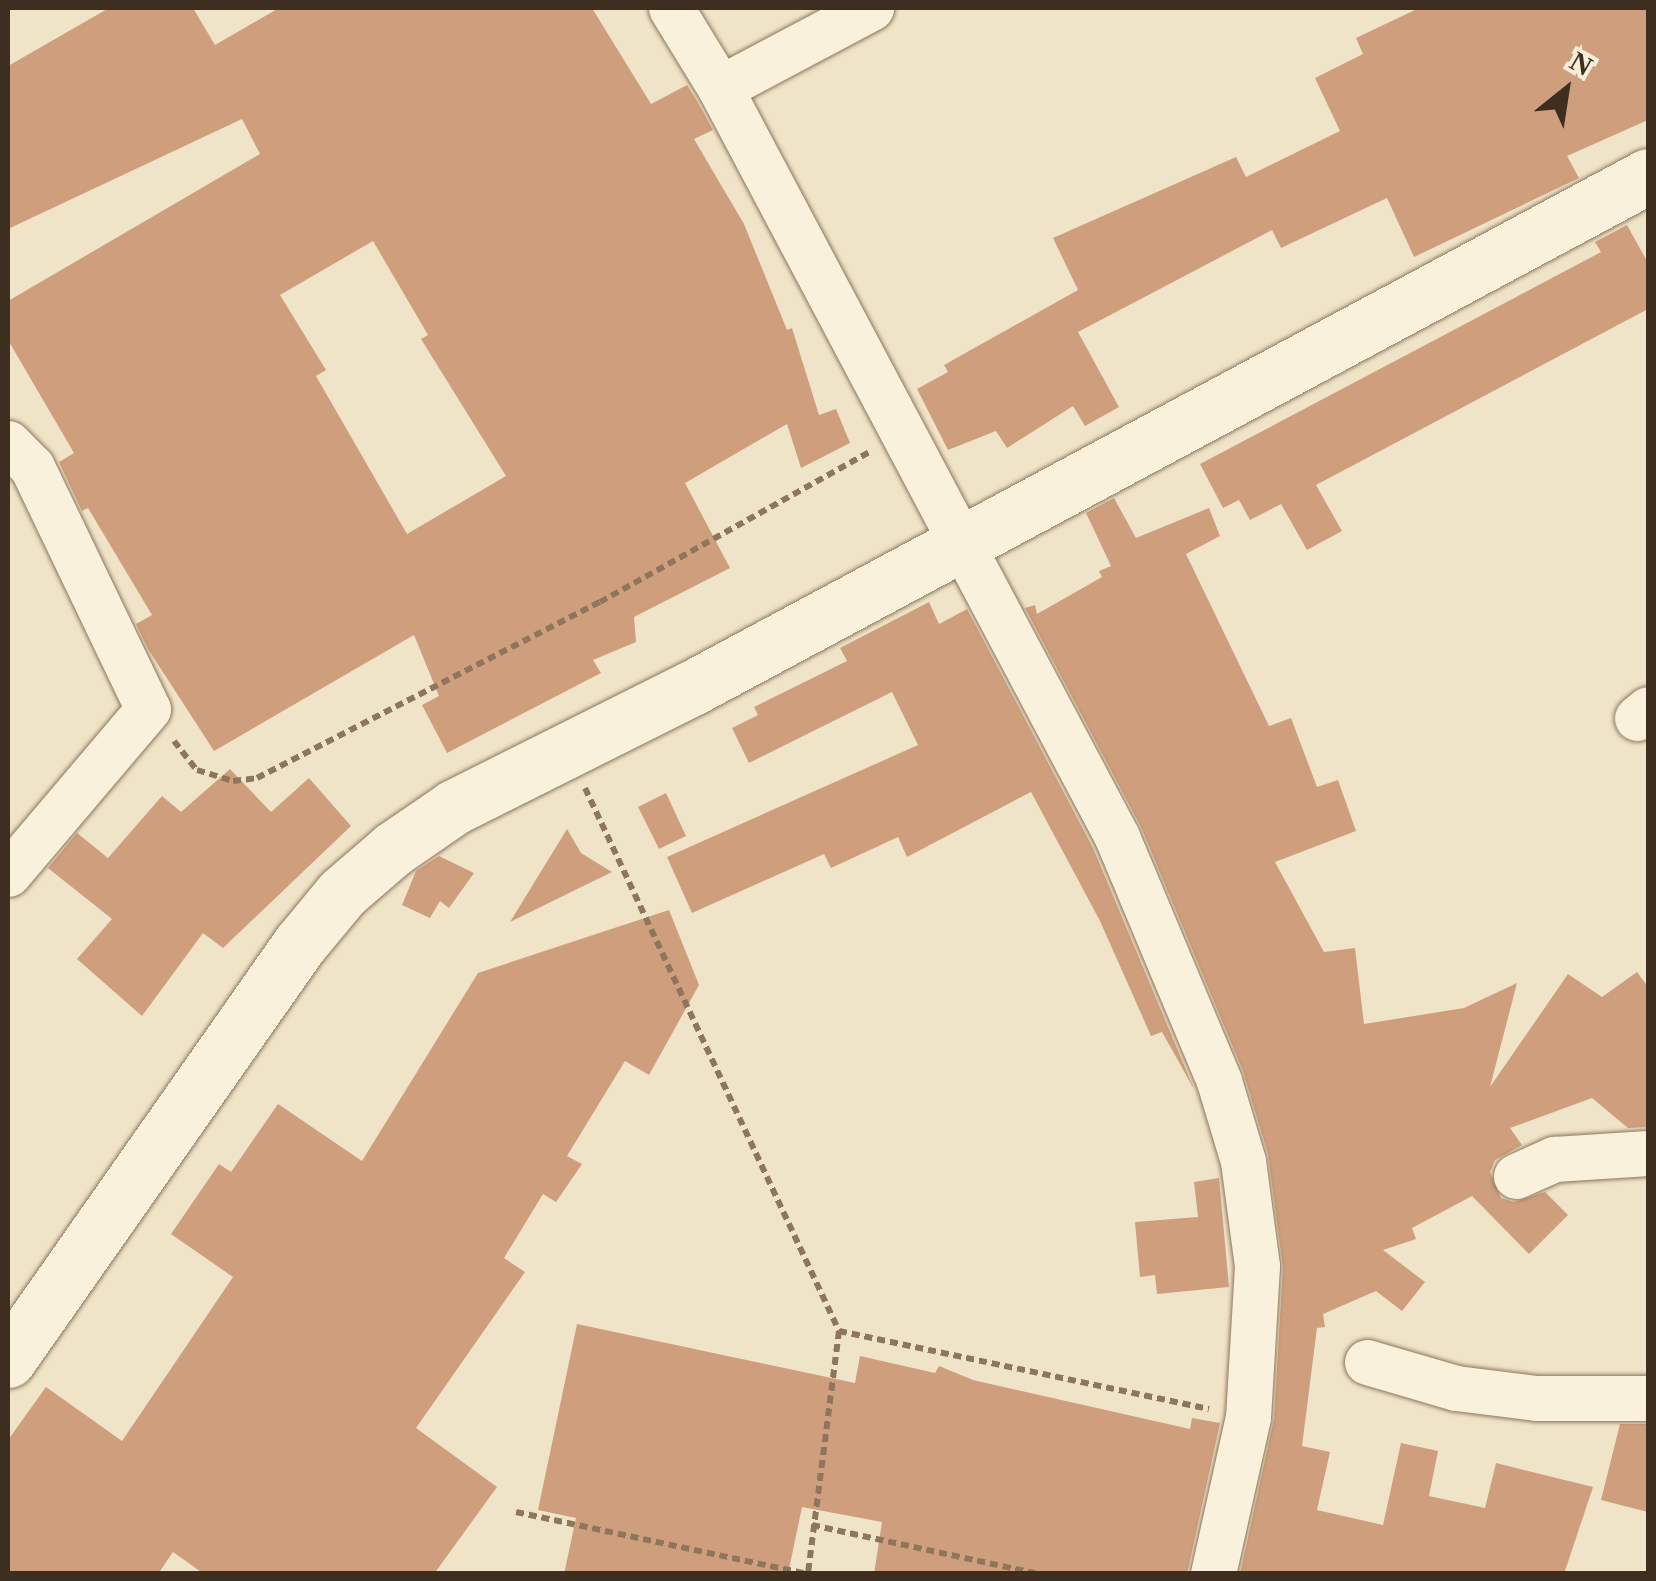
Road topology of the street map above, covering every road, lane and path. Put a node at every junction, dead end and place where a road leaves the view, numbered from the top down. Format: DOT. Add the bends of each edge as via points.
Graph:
graph roads {
  1 [pos="671,8"];
  2 [pos="872,8"];
  3 [pos="720,88"];
  4 [pos="1648,176"];
  5 [pos="902,434"];
  6 [pos="8,442"];
  7 [pos="961,542"];
  8 [pos="148,709"];
  9 [pos="568,750"];
  10 [pos="8,874"];
  11 [pos="1648,1153"];
  12 [pos="1516,1176"];
  13 [pos="839,1330"];
  14 [pos="8,1360"];
  15 [pos="1367,1362"];
  16 [pos="1648,1398"];
  17 [pos="1248,1417"];
  18 [pos="516,1512"];
  19 [pos="812,1524"];
  20 [pos="808,1574"];
  21 [pos="1038,1574"];
  22 [pos="1214,1574"];
  1 -- 3 [label="street"];
  2 -- 3 [label="street"];
  3 -- 5 [label="street"];
  4 -- 7 [label="street"];
  5 -- 7 [label="street"];
  5 -- 8 [label="path" via="600,602 257,778 232,781 198,770"];
  6 -- 8 [label="street" via="32,467"];
  7 -- 9 [label="street"];
  7 -- 17 [label="street" via="1117,837 1219,1081 1242,1161 1256,1266"];
  8 -- 10 [label="street"];
  9 -- 13 [label="path"];
  9 -- 14 [label="street" via="454,808 342,893"];
  11 -- 12 [label="street" via="1554,1159"];
  13 -- 17 [label="path"];
  13 -- 19 [label="path"];
  15 -- 16 [label="street" via="1456,1388 1536,1398"];
  17 -- 22 [label="street"];
  18 -- 20 [label="path"];
  19 -- 20 [label="path"];
  19 -- 21 [label="path"];
}
